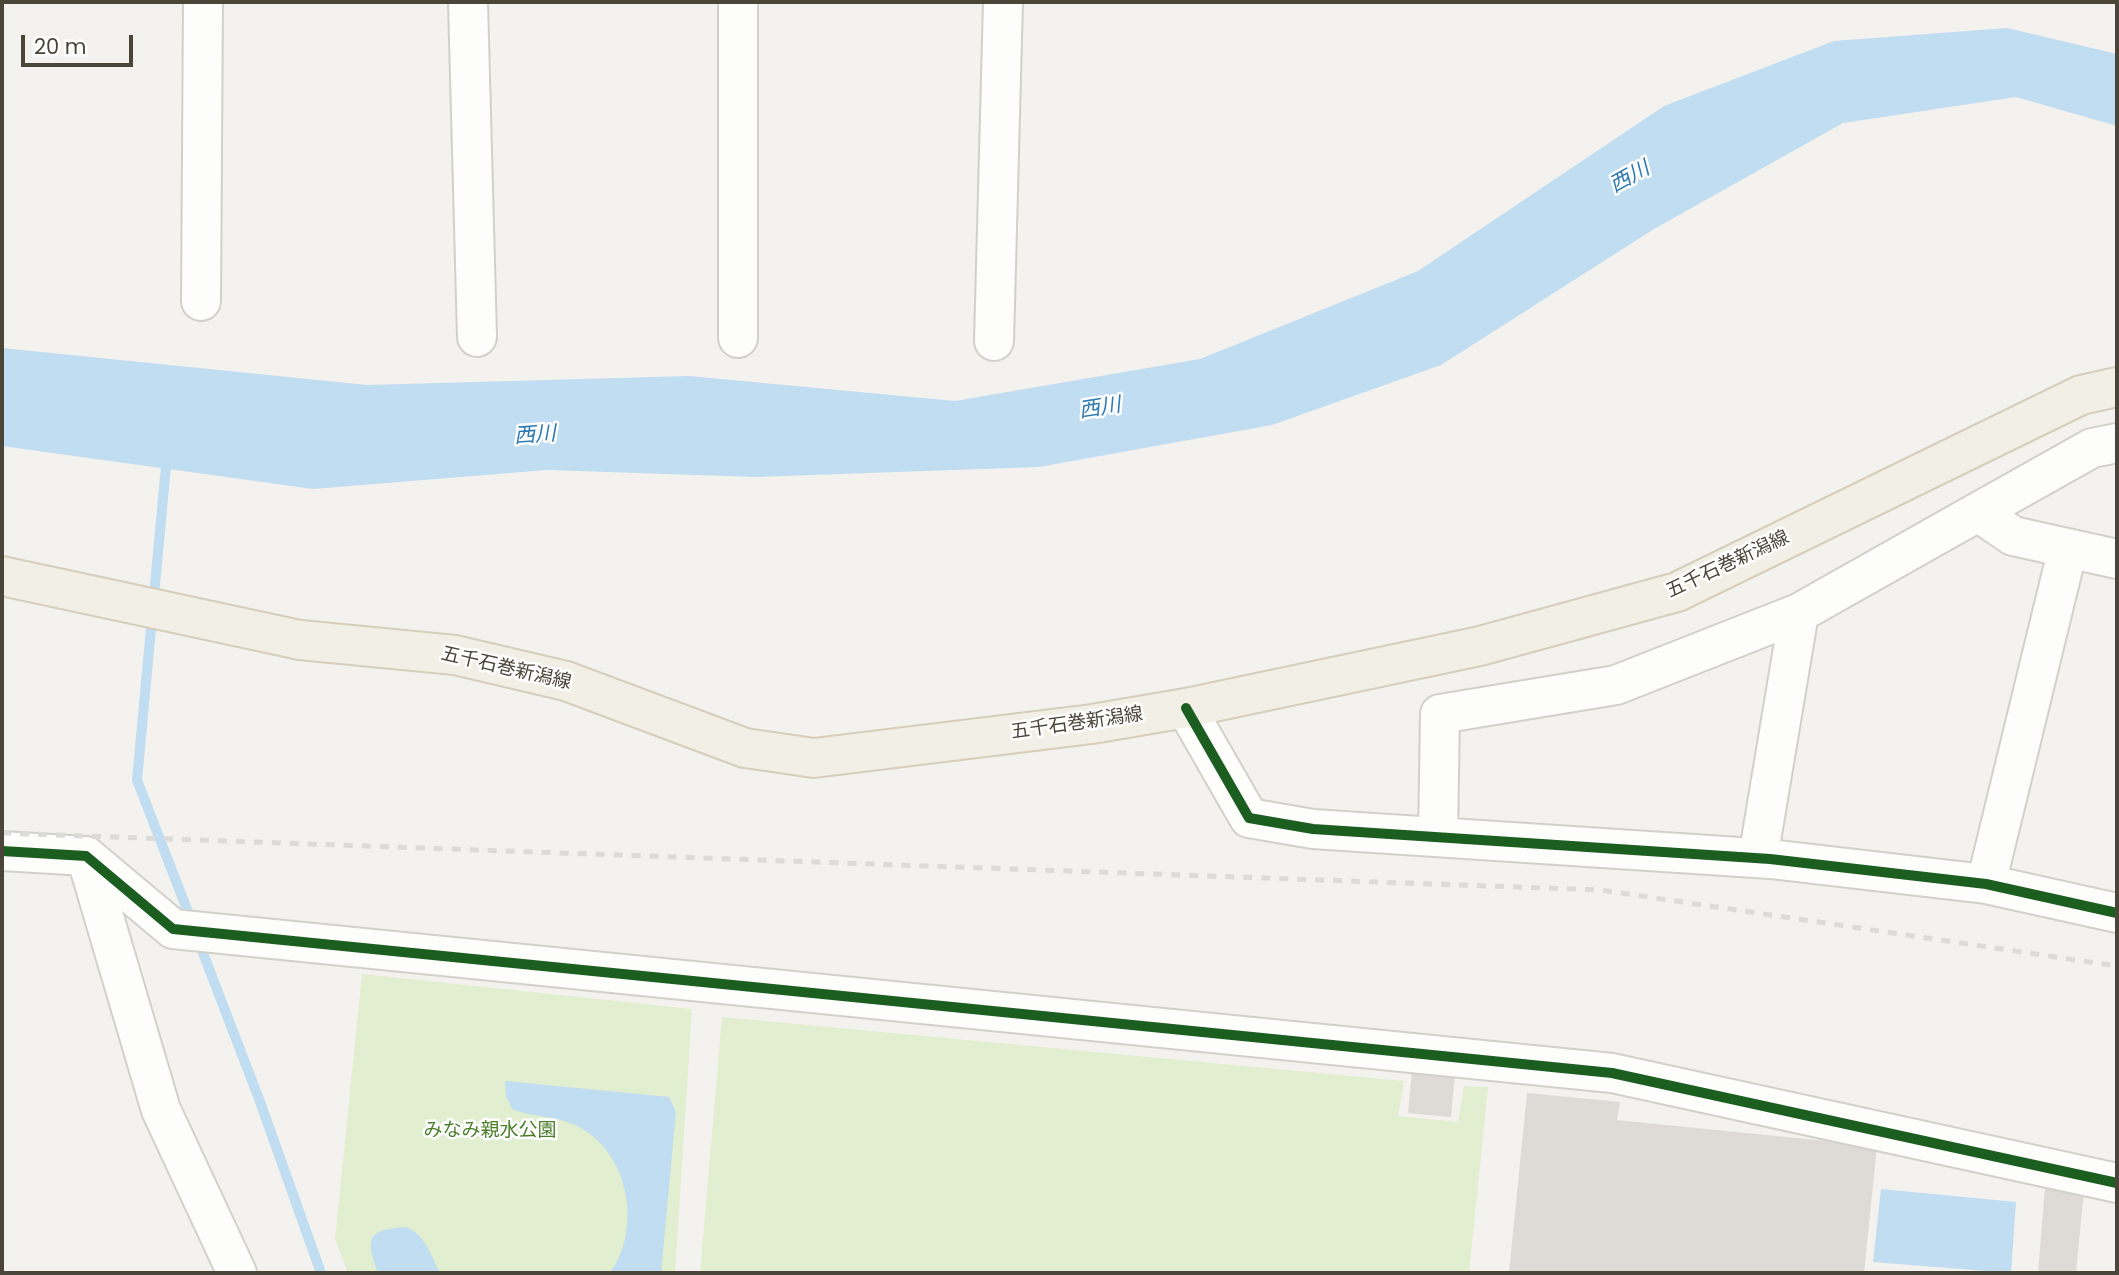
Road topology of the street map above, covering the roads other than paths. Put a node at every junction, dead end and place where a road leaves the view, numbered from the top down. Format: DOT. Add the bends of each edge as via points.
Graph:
graph roads {
  1 [pos="203,2"];
  2 [pos="468,2"];
  3 [pos="738,2"];
  4 [pos="1003,2"];
  5 [pos="201,301"];
  6 [pos="477,337"];
  7 [pos="738,338"];
  8 [pos="994,341"];
  9 [pos="2117,387"];
  10 [pos="2117,443"];
  11 [pos="1978,512"];
  12 [pos="2068,548"];
  13 [pos="2117,559"];
  14 [pos="2,576"];
  15 [pos="1799,613"];
  16 [pos="1186,708"];
  17 [pos="1438,837"];
  18 [pos="2,851"];
  19 [pos="86,856"];
  20 [pos="1758,858"];
  21 [pos="1986,884"];
  22 [pos="2117,913"];
  23 [pos="2117,1184"];
  24 [pos="237,1273"];
  1 -- 5 [label="street"];
  2 -- 6 [label="street"];
  3 -- 7 [label="street"];
  4 -- 8 [label="street"];
  9 -- 16 [label="main road, 五千石巻新潟線" via="2081,395 1677,592 1480,646"];
  10 -- 11 [label="street" via="2092,448"];
  11 -- 12 [label="street" via="2013,536"];
  11 -- 15 [label="street"];
  12 -- 13 [label="street"];
  12 -- 21 [label="street"];
  14 -- 16 [label="main road, 五千石巻新潟線" via="300,640 455,655 566,681 745,748 814,758"];
  15 -- 17 [label="street" via="1616,685 1440,714"];
  15 -- 20 [label="street"];
  16 -- 17 [label="street" via="1249,818 1313,829"];
  17 -- 20 [label="street"];
  18 -- 19 [label="street"];
  19 -- 23 [label="street" via="173,929 1612,1073"];
  19 -- 24 [label="street" via="161,1110"];
  20 -- 21 [label="street"];
  21 -- 22 [label="street"];
}
